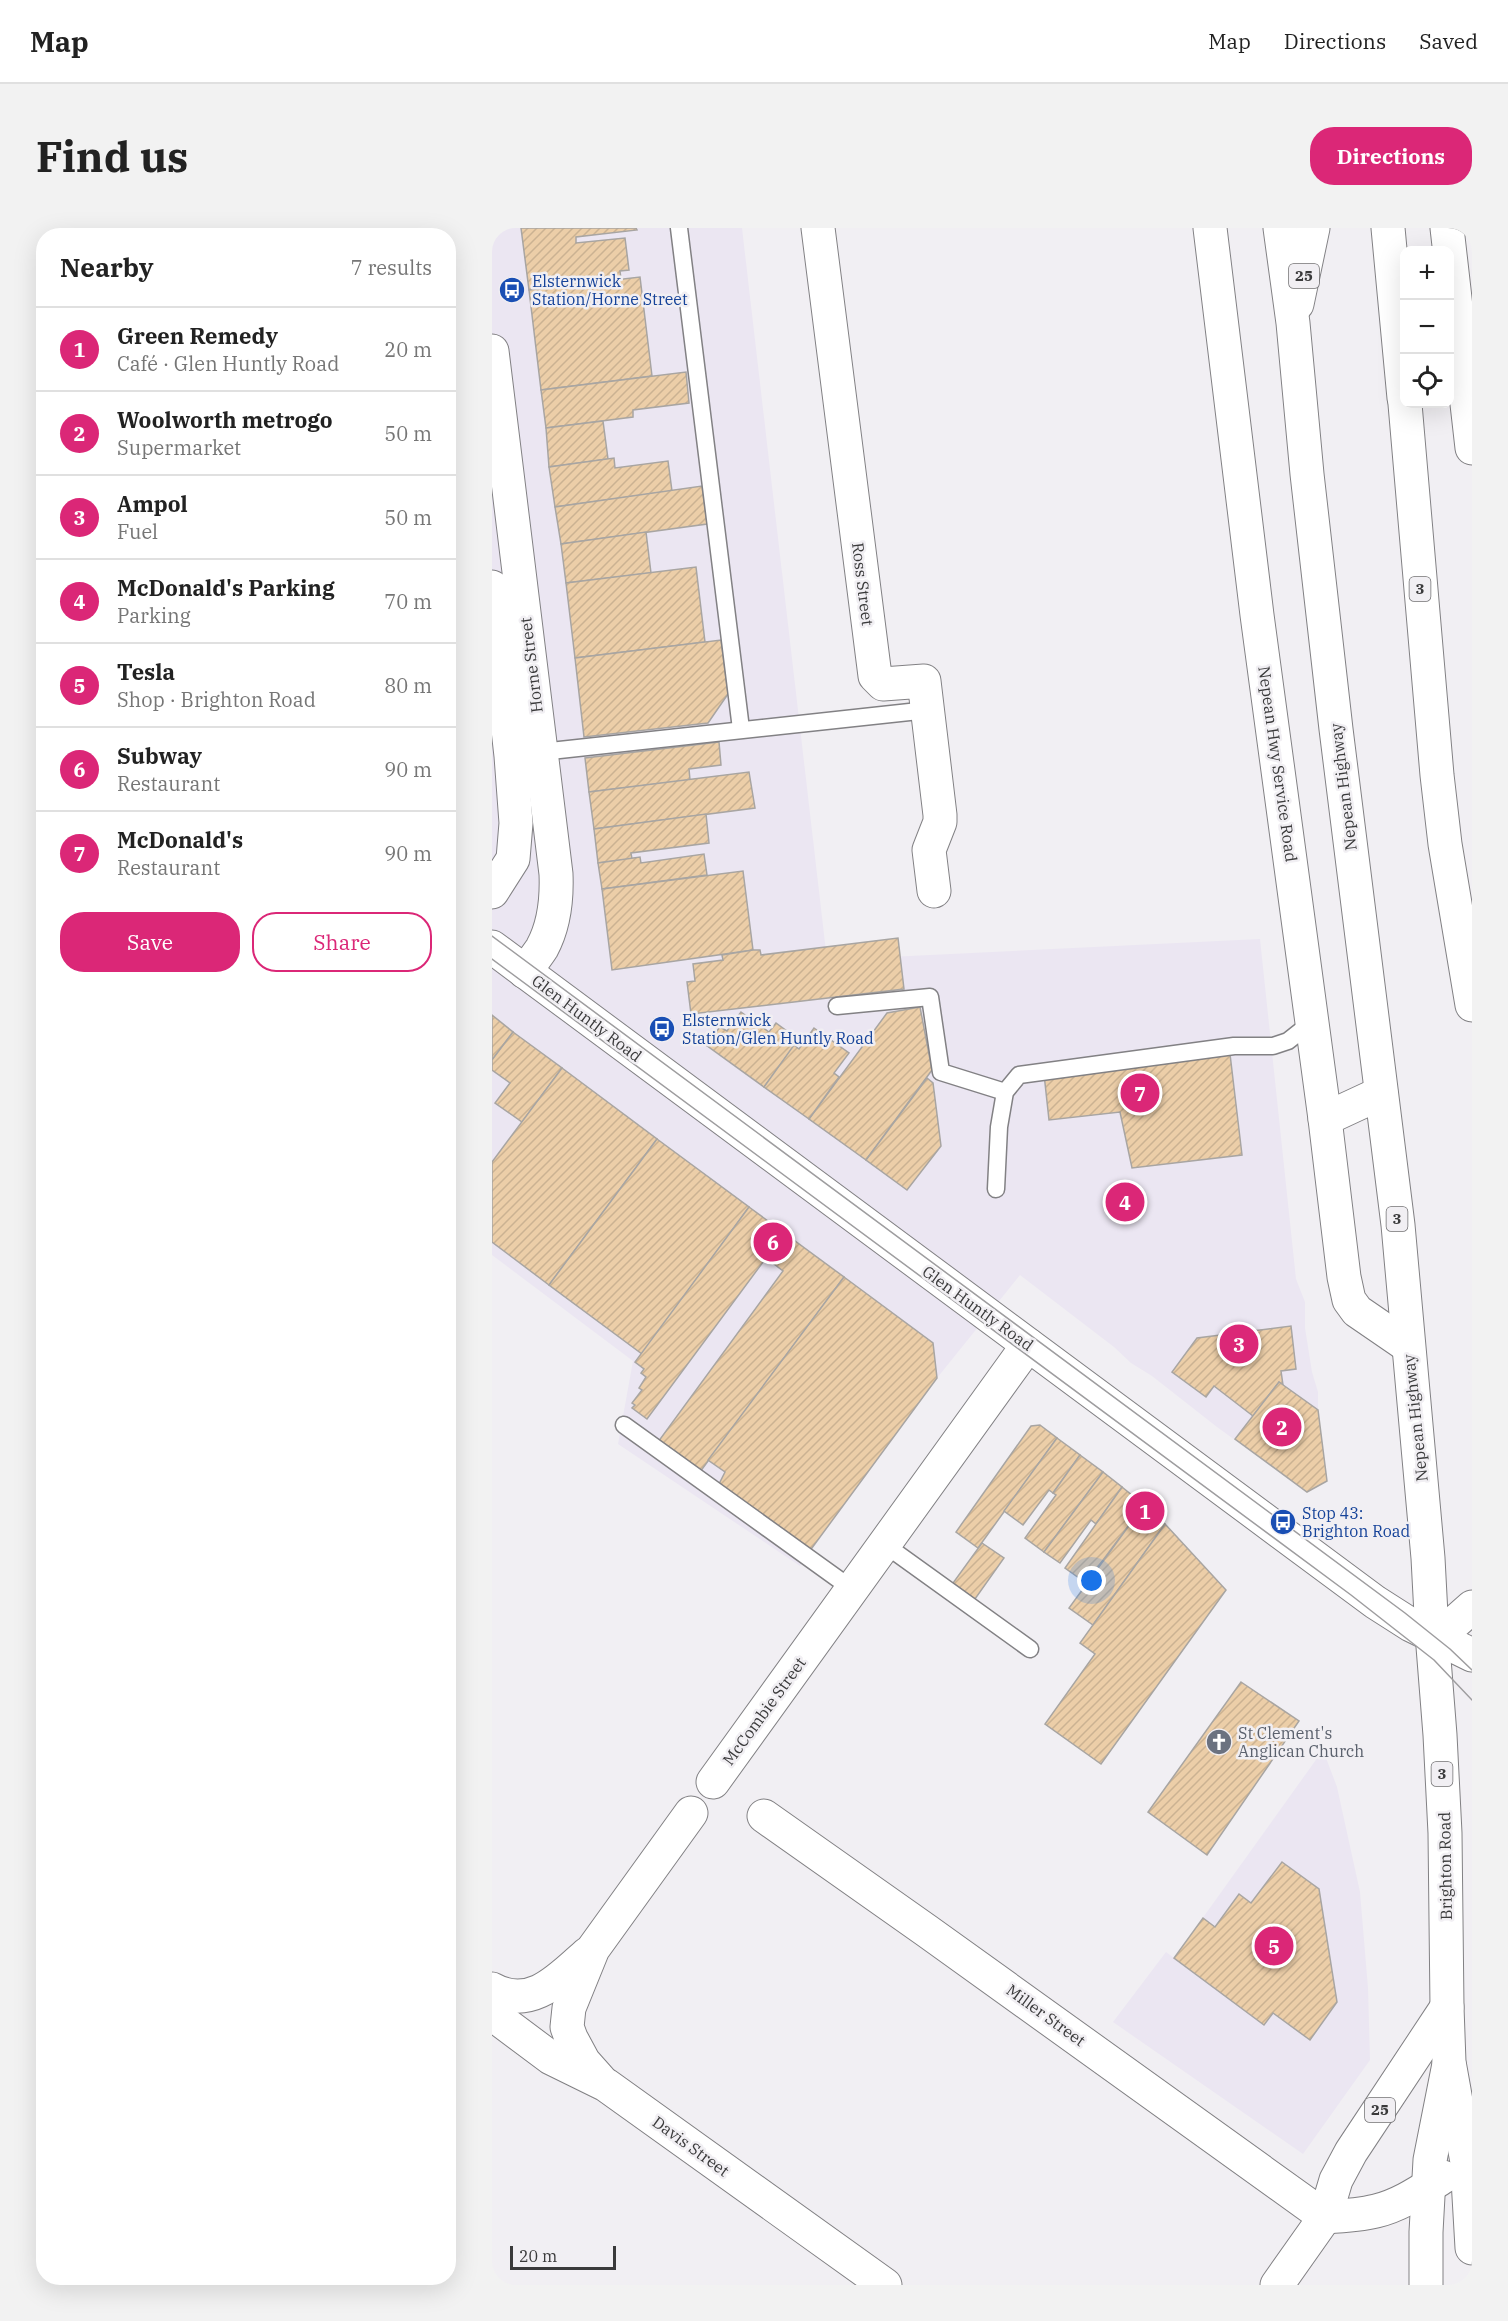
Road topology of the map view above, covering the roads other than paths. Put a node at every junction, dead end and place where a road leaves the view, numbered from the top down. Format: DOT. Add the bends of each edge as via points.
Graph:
graph roads {
  1 [pos="679,228"];
  2 [pos="818,228"];
  3 [pos="1210,228"];
  4 [pos="1280,228"];
  5 [pos="1313,228"];
  6 [pos="1388,228"];
  7 [pos="1447,228"];
  8 [pos="1293,323"];
  9 [pos="492,351"];
  10 [pos="1400,356"];
  11 [pos="1405,408"];
  12 [pos="1472,448"];
  13 [pos="505,560"];
  14 [pos="492,587"];
  15 [pos="928,710"];
  16 [pos="741,729"];
  17 [pos="526,754"];
  18 [pos="934,891"];
  19 [pos="492,892"];
  20 [pos="492,947"];
  21 [pos="525,972"];
  22 [pos="1471,997"];
  23 [pos="837,1006"];
  24 [pos="1312,1022"];
  25 [pos="1005,1092"];
  26 [pos="1381,1093"];
  27 [pos="1325,1119"];
  28 [pos="996,1189"];
  29 [pos="1349,1300"];
  30 [pos="1028,1345"];
  31 [pos="1408,1346"];
  32 [pos="624,1425"];
  33 [pos="884,1544"];
  34 [pos="852,1589"];
  35 [pos="1472,1607"];
  36 [pos="1434,1636"];
  37 [pos="1030,1649"];
  38 [pos="1472,1654"];
  39 [pos="713,1782"];
  40 [pos="691,1813"];
  41 [pos="764,1816"];
  42 [pos="593,1949"];
  43 [pos="492,1989"];
  44 [pos="1446,2007"];
  45 [pos="492,2014"];
  46 [pos="1449,2062"];
  47 [pos="606,2085"];
  48 [pos="1469,2161"];
  49 [pos="1428,2187"];
  50 [pos="1325,2217"];
  51 [pos="1472,2248"];
  52 [pos="885,2285"];
  53 [pos="1277,2285"];
  54 [pos="1426,2285"];
  1 -- 16 [label="lane"];
  2 -- 15 [label="main road, Ross Street" via="875,676 883,684 924,681"];
  3 -- 24 [label="main road, Nepean Hwy Service Road"];
  4 -- 8 [label="main road, Nepean Highway / 3"];
  5 -- 8 [label="main road, 25"];
  6 -- 10 [label="main road"];
  7 -- 12 [label="main road"];
  8 -- 26 [label="main road, Nepean Highway / 3" via="1308,486"];
  9 -- 13 [label="main road, Horne Street"];
  11 -- 22 [label="main road, 3" via="1437,775"];
  13 -- 17 [label="main road, Horne Street"];
  14 -- 17 [label="main road, Horne Street"];
  15 -- 16 [label="lane"];
  15 -- 18 [label="main road, Ross Street" via="940,815 929,844"];
  16 -- 17 [label="lane"];
  17 -- 19 [label="main road, Horne Street" via="514,852"];
  17 -- 21 [label="main road, Horne Street" via="556,873 556,902 542,947"];
  20 -- 21 [label="main road, Glen Huntly Road"];
  21 -- 30 [label="main road, Glen Huntly Road"];
  23 -- 25 [label="lane" via="930,997 941,1072"];
  24 -- 25 [label="lane" via="1288,1041 1273,1046 1234,1046 1019,1075"];
  24 -- 27 [label="main road, Nepean Hwy Service Road"];
  25 -- 28 [label="lane"];
  26 -- 27 [label="main road"];
  26 -- 31 [label="main road, Nepean Highway / 3"];
  27 -- 29 [label="main road, Nepean Hwy Service Road"];
  29 -- 31 [label="main road, Nepean Highway" via="1367,1319"];
  30 -- 33 [label="main road, McCombie Street"];
  30 -- 36 [label="main road, Glen Huntly Road" via="1375,1602"];
  31 -- 36 [label="main road, Nepean Highway / 3"];
  32 -- 34 [label="lane"];
  33 -- 34 [label="main road, McCombie Street"];
  33 -- 37 [label="lane"];
  34 -- 39 [label="main road, McCombie Street"];
  35 -- 36 [label="main road"];
  36 -- 38 [label="main road, Glen Huntly Road"];
  36 -- 44 [label="main road, Brighton Road / 3" via="1445,1833"];
  39 -- 40 [label="lane, McCombie Street" via="688,1811"];
  40 -- 42 [label="main road, McCombie Street"];
  41 -- 50 [label="main road, Miller Street"];
  42 -- 43 [label="main road" via="541,1992 513,1997"];
  42 -- 47 [label="main road, McCombie Street" via="570,2008 567,2027 581,2057"];
  44 -- 46 [label="main road, Brighton Road / 3"];
  44 -- 50 [label="main road, 25" via="1351,2152 1336,2180"];
  45 -- 47 [label="main road, Davis Street" via="551,2058"];
  46 -- 48 [label="main road, Brighton Road / 3"];
  46 -- 49 [label="main road, Brighton Road"];
  47 -- 52 [label="main road, Davis Street"];
  48 -- 49 [label="main road"];
  48 -- 51 [label="main road, Brighton Road / 3"];
  49 -- 50 [label="main road" via="1375,2211"];
  49 -- 54 [label="main road, Brighton Road"];
  50 -- 53 [label="main road, 25"];
}
